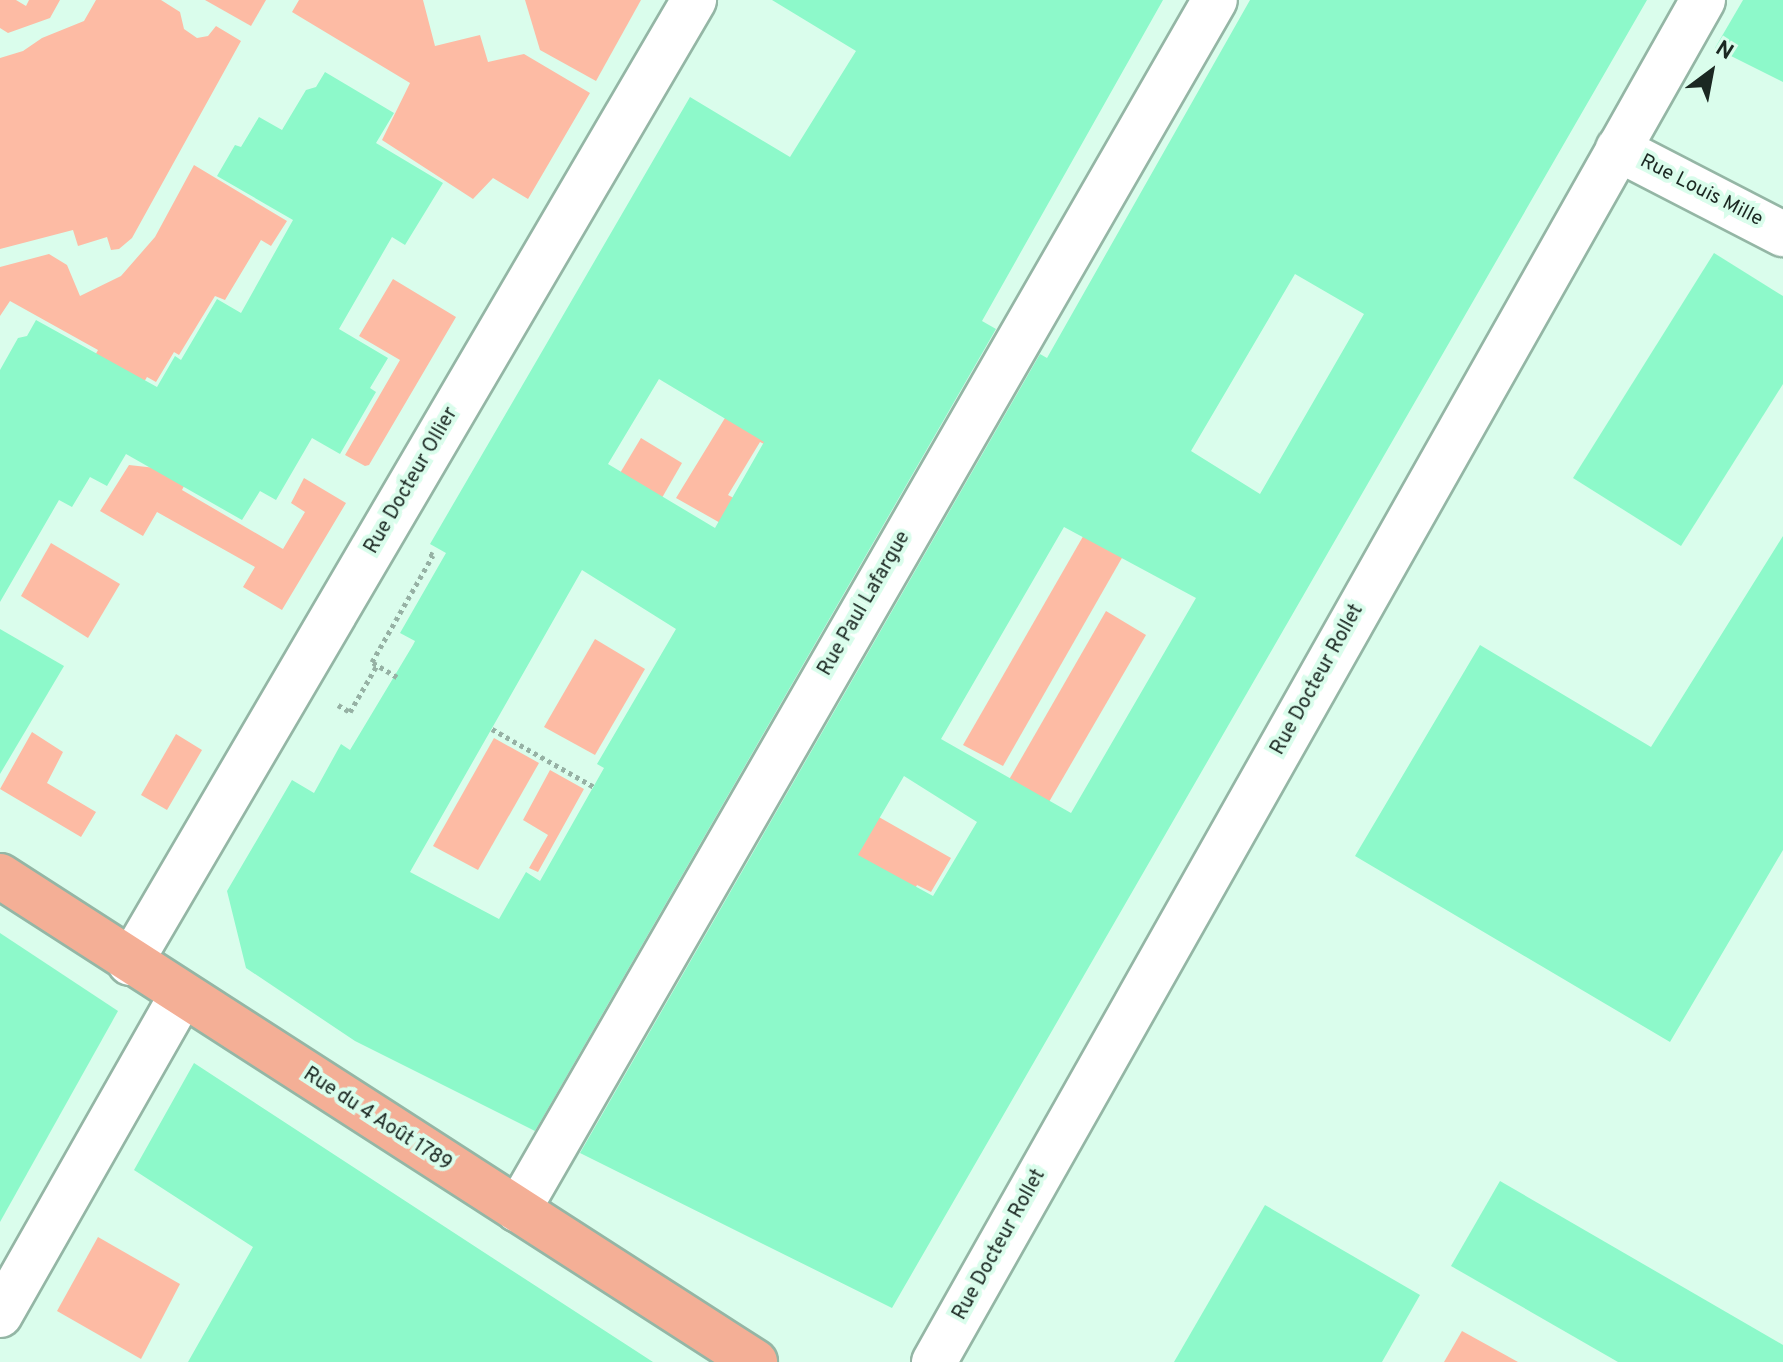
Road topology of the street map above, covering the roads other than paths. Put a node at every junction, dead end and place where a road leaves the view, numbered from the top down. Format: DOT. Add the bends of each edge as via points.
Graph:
graph roads {
  1 [pos="694,0"];
  2 [pos="1215,0"];
  3 [pos="1703,0"];
  4 [pos="1618,149"];
  5 [pos="1783,234"];
  6 [pos="0,876"];
  7 [pos="130,963"];
  8 [pos="182,995"];
  9 [pos="518,1210"];
  10 [pos="0,1315"];
  11 [pos="943,1359"];
  12 [pos="755,1362"];
  1 -- 7 [label="street, Rue Docteur Ollier"];
  2 -- 9 [label="street, Rue Paul Lafargue"];
  3 -- 4 [label="street, Rue Docteur Rollet"];
  4 -- 5 [label="street, Rue Louis Mille"];
  4 -- 11 [label="street, Rue Docteur Rollet"];
  6 -- 7 [label="main road, Rue du 4 Août 1789"];
  7 -- 8 [label="main road, Rue du 4 Août 1789"];
  8 -- 9 [label="main road, Rue du 4 Août 1789"];
  8 -- 10 [label="street"];
  9 -- 12 [label="main road, Rue du 4 Août 1789"];
}
